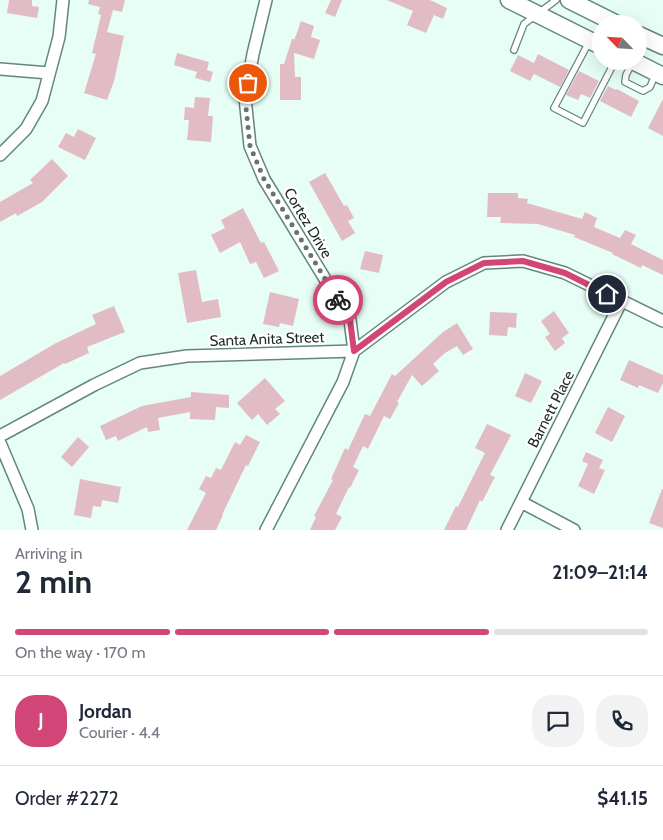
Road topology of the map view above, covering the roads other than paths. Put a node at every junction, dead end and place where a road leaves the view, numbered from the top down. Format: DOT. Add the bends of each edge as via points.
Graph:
graph roads {
  1 [pos="63,0"];
  2 [pos="266,0"];
  3 [pos="509,0"];
  4 [pos="556,0"];
  5 [pos="569,0"];
  6 [pos="537,14"];
  7 [pos="599,15"];
  8 [pos="648,38"];
  9 [pos="592,42"];
  10 [pos="663,46"];
  11 [pos="592,48"];
  12 [pos="514,50"];
  13 [pos="648,68"];
  14 [pos="0,69"];
  15 [pos="610,70"];
  16 [pos="628,70"];
  17 [pos="49,73"];
  18 [pos="660,74"];
  19 [pos="0,155"];
  20 [pos="621,302"];
  21 [pos="663,321"];
  22 [pos="354,351"];
  23 [pos="0,436"];
  24 [pos="0,442"];
  25 [pos="521,502"];
  26 [pos="32,530"];
  27 [pos="266,530"];
  28 [pos="507,530"];
  29 [pos="574,530"];
  1 -- 17 [label="street" via="59,37"];
  2 -- 22 [label="street, Cortez Drive" via="245,98 250,146 264,179 350,320"];
  3 -- 6 [label="main road"];
  4 -- 6 [label="lane"];
  5 -- 7 [label="main road"];
  6 -- 9 [label="main road"];
  6 -- 12 [label="lane" via="524,24"];
  8 -- 10 [label="main road"];
  11 -- 15 [label="lane" via="554,108 583,123"];
  13 -- 18 [label="main road"];
  14 -- 17 [label="street"];
  16 -- 18 [label="lane" via="625,82 643,91"];
  17 -- 19 [label="street" via="42,101 26,129"];
  20 -- 21 [label="street"];
  20 -- 22 [label="street" via="565,273 523,261 484,263 446,282"];
  20 -- 25 [label="street, Barnett Place"];
  22 -- 23 [label="street, Santa Anita Street" via="187,356 140,363"];
  22 -- 27 [label="street, Cortez Drive" via="343,382"];
  24 -- 26 [label="street" via="28,509"];
  25 -- 28 [label="street, Barnett Place"];
  25 -- 29 [label="street"];
}
